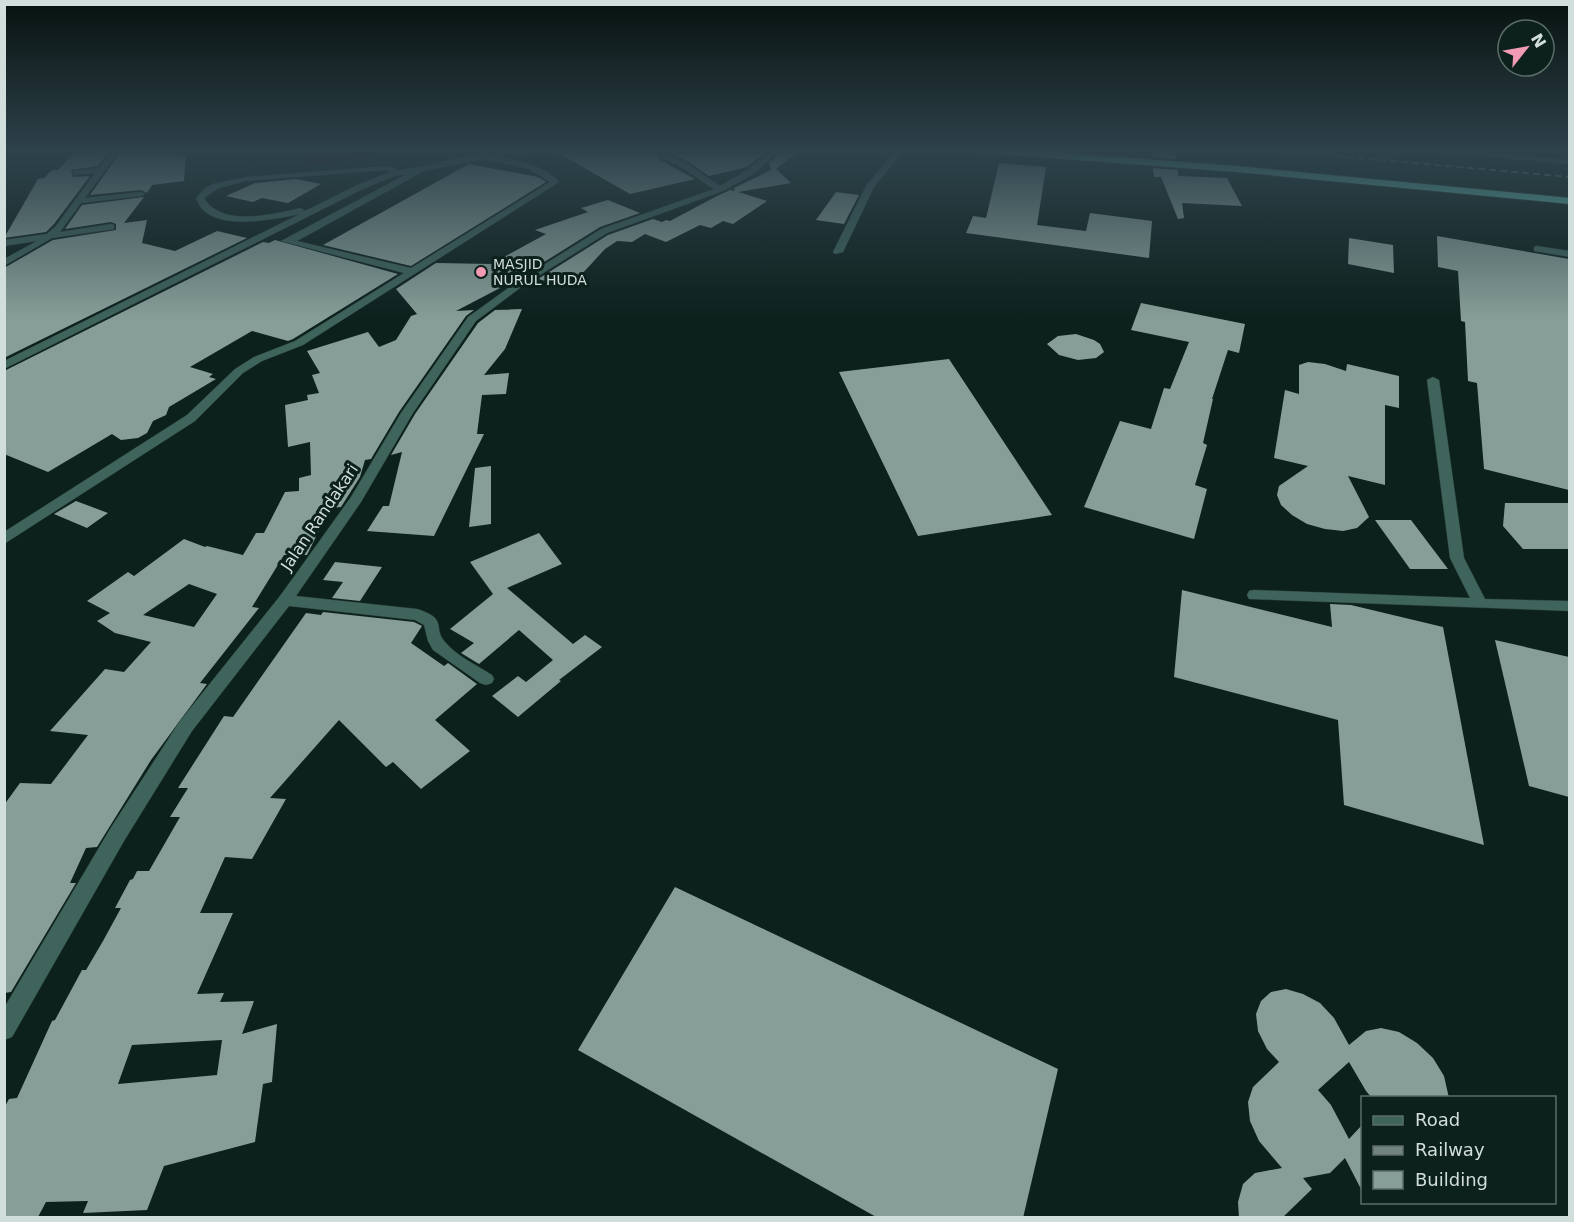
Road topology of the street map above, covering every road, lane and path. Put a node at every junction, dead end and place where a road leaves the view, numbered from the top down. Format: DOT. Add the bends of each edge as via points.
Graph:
graph roads {
  1 [pos="74,207"];
  2 [pos="203,207"];
  3 [pos="353,207"];
  4 [pos="516,207"];
  5 [pos="673,207"];
  6 [pos="860,207"];
  7 [pos="318,208"];
  8 [pos="111,227"];
  9 [pos="263,235"];
  10 [pos="50,236"];
  11 [pos="289,242"];
  12 [pos="4,243"];
  13 [pos="1537,249"];
  14 [pos="838,252"];
  15 [pos="1569,254"];
  16 [pos="4,263"];
  17 [pos="414,272"];
  18 [pos="4,366"];
  19 [pos="1433,380"];
  20 [pos="4,540"];
  21 [pos="1254,595"];
  22 [pos="285,600"];
  23 [pos="1480,604"];
  24 [pos="1569,606"];
  25 [pos="486,679"];
  26 [pos="4,1029"];
  1 -- 10 [label="street"];
  2 -- 7 [label="street" via="236,218"];
  3 -- 11 [label="street"];
  4 -- 17 [label="street"];
  5 -- 22 [label="street, Jalan Randakari" via="613,226 478,312 435,369 356,499"];
  6 -- 14 [label="street"];
  7 -- 9 [label="street"];
  8 -- 10 [label="street"];
  9 -- 11 [label="street"];
  9 -- 18 [label="street"];
  10 -- 12 [label="street"];
  10 -- 16 [label="street"];
  11 -- 17 [label="street"];
  13 -- 15 [label="street"];
  17 -- 20 [label="street" via="299,343 239,371 191,418"];
  19 -- 23 [label="street" via="1457,558"];
  21 -- 23 [label="street"];
  22 -- 25 [label="street" via="427,618 434,625 440,646"];
  22 -- 26 [label="street, Jalan Randakari" via="186,726 117,835"];
  23 -- 24 [label="street"];
}
